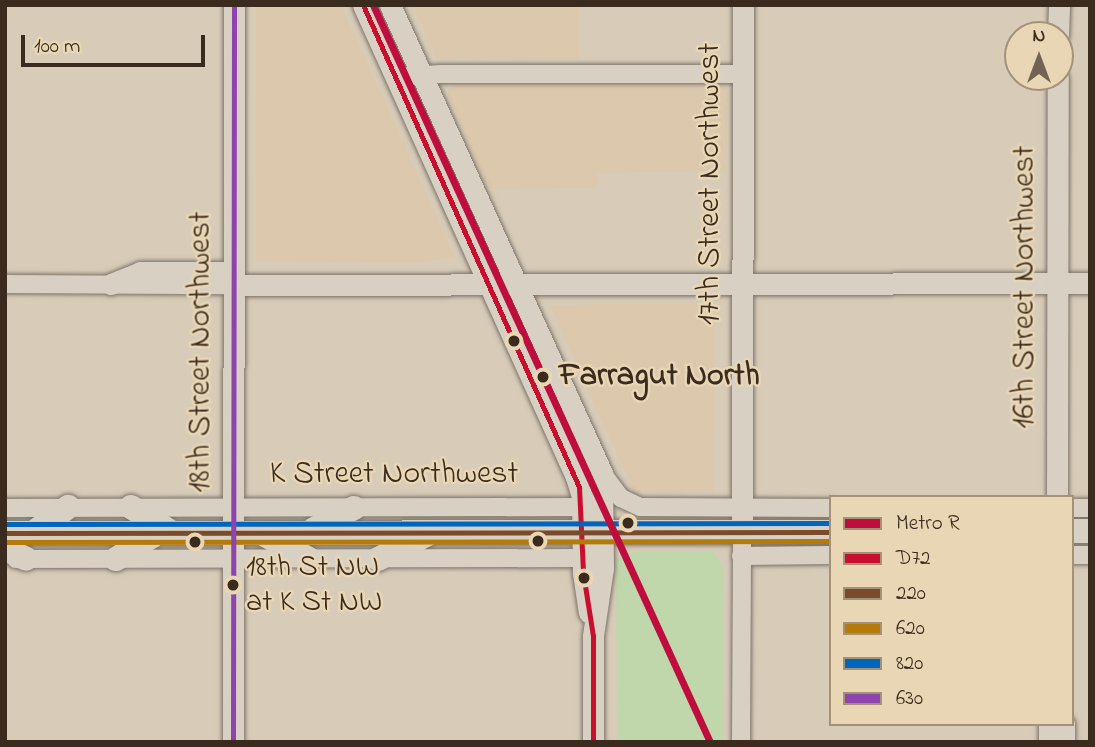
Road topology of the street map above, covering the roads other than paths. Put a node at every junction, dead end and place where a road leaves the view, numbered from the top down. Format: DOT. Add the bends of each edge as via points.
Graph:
graph roads {
  1 [pos="234,5"];
  2 [pos="363,5"];
  3 [pos="390,5"];
  4 [pos="743,5"];
  5 [pos="743,74"];
  6 [pos="422,75"];
  7 [pos="395,77"];
  8 [pos="1058,91"];
  9 [pos="1058,278"];
  10 [pos="233,279"];
  11 [pos="487,279"];
  12 [pos="515,279"];
  13 [pos="742,279"];
  14 [pos="1090,283"];
  15 [pos="5,284"];
  16 [pos="111,284"];
  17 [pos="601,473"];
  18 [pos="1057,495"];
  19 [pos="68,507"];
  20 [pos="131,507"];
  21 [pos="582,507"];
  22 [pos="5,508"];
  23 [pos="354,508"];
  24 [pos="829,509"];
  25 [pos="233,520"];
  26 [pos="434,531"];
  27 [pos="829,531"];
  28 [pos="165,532"];
  29 [pos="259,532"];
  30 [pos="307,532"];
  31 [pos="593,532"];
  32 [pos="741,532"];
  33 [pos="5,533"];
  34 [pos="33,533"];
  35 [pos="829,554"];
  36 [pos="12,556"];
  37 [pos="583,558"];
  38 [pos="116,559"];
  39 [pos="232,559"];
  40 [pos="309,559"];
  41 [pos="378,559"];
  42 [pos="593,636"];
  43 [pos="233,742"];
  44 [pos="593,742"];
  45 [pos="741,742"];
  1 -- 10 [label="main road, 18th Street Northwest"];
  2 -- 7 [label="main road"];
  3 -- 6 [label="main road"];
  4 -- 5 [label="main road, 17th Street Northwest"];
  5 -- 6 [label="street"];
  5 -- 13 [label="main road, 17th Street Northwest"];
  6 -- 7 [label="street"];
  6 -- 12 [label="main road"];
  7 -- 11 [label="main road"];
  8 -- 9 [label="main road, 16th Street Northwest"];
  9 -- 13 [label="main road" via="943,283"];
  9 -- 14 [label="main road"];
  9 -- 18 [label="main road, 16th Street Northwest"];
  10 -- 11 [label="main road" via="367,285"];
  10 -- 16 [label="main road" via="140,272"];
  10 -- 25 [label="main road, 18th Street Northwest"];
  11 -- 12 [label="main road"];
  11 -- 21 [label="main road" via="572,466"];
  12 -- 13 [label="main road" via="644,285"];
  12 -- 17 [label="main road"];
  13 -- 32 [label="main road, 17th Street Northwest"];
  15 -- 16 [label="street"];
  17 -- 31 [label="main road"];
  17 -- 32 [label="street, K Street Northwest" via="632,505"];
  19 -- 20 [label="street, K Street Northwest"];
  19 -- 22 [label="street, K Street Northwest"];
  19 -- 34 [label="highway"];
  20 -- 25 [label="street, K Street Northwest"];
  20 -- 28 [label="highway"];
  21 -- 23 [label="street, K Street Northwest"];
  21 -- 31 [label="main road"];
  23 -- 25 [label="street, K Street Northwest"];
  23 -- 30 [label="highway"];
  24 -- 32 [label="street, K Street Northwest"];
  25 -- 28 [label="highway, K Street Northwest"];
  25 -- 29 [label="highway, K Street Northwest"];
  25 -- 39 [label="main road, 18th Street Northwest"];
  26 -- 30 [label="highway, K Street Northwest"];
  26 -- 31 [label="highway, K Street Northwest"];
  26 -- 41 [label="highway"];
  27 -- 32 [label="highway, K Street Northwest"];
  28 -- 34 [label="highway, K Street Northwest"];
  28 -- 38 [label="highway"];
  29 -- 30 [label="highway, K Street Northwest"];
  29 -- 40 [label="highway"];
  31 -- 32 [label="highway, K Street Northwest"];
  31 -- 37 [label="main road"];
  31 -- 42 [label="main road" via="603,568"];
  32 -- 35 [label="street, K Street Northwest"];
  32 -- 45 [label="street, 17th Street Northwest"];
  33 -- 34 [label="highway, K Street Northwest"];
  36 -- 38 [label="street"];
  37 -- 41 [label="street"];
  37 -- 42 [label="main road"];
  38 -- 39 [label="street"];
  39 -- 40 [label="street"];
  39 -- 43 [label="main road, 18th Street Northwest"];
  40 -- 41 [label="street"];
  42 -- 44 [label="main road"];
}
